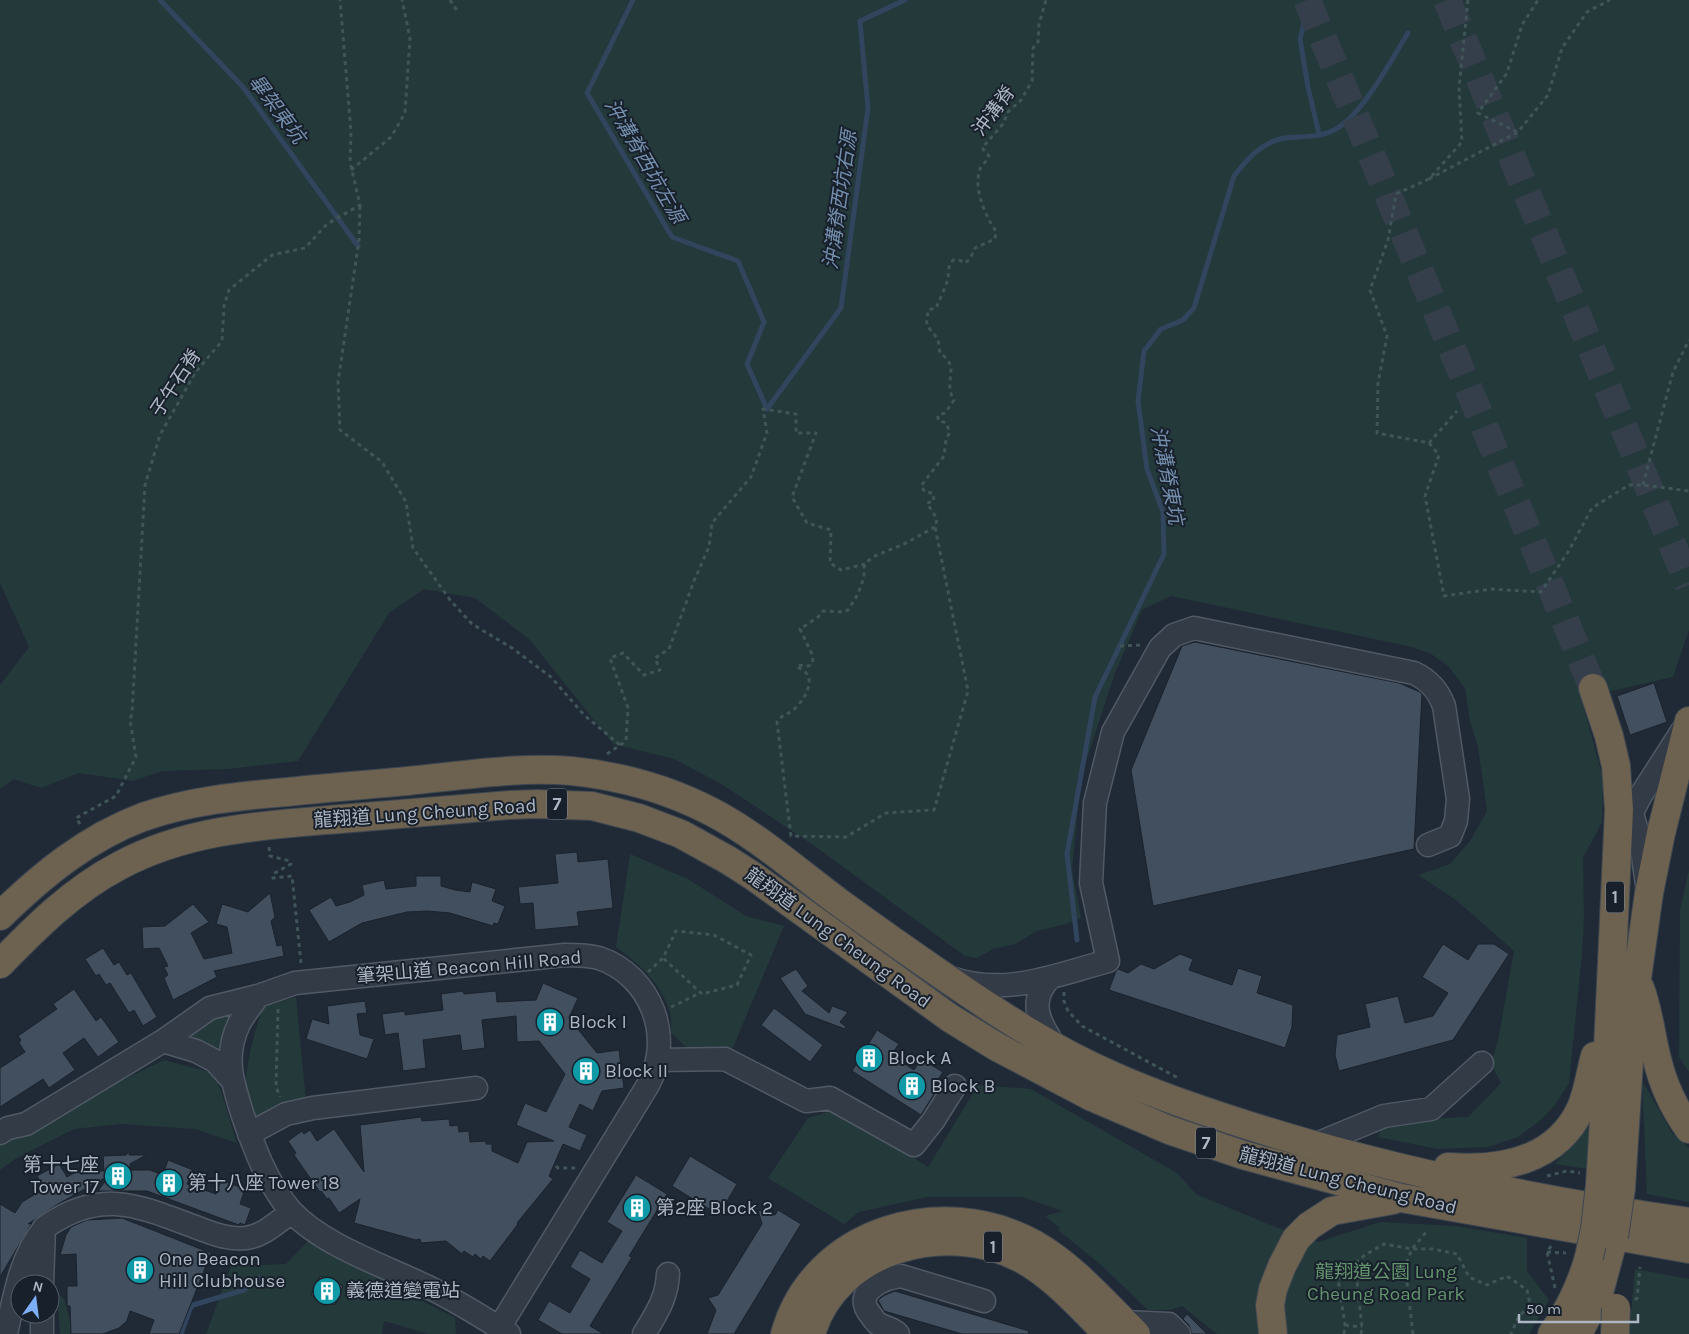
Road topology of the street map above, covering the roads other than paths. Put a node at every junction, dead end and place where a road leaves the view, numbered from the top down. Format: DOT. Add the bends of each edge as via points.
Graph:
graph roads {
  1 [pos="1593,688"];
  2 [pos="1689,720"];
  3 [pos="1617,775"];
  4 [pos="1632,811"];
  5 [pos="1618,838"];
  6 [pos="1428,845"];
  7 [pos="1649,893"];
  8 [pos="0,916"];
  9 [pos="0,964"];
  10 [pos="941,974"];
  11 [pos="1637,980"];
  12 [pos="1058,982"];
  13 [pos="258,996"];
  14 [pos="1610,1017"];
  15 [pos="163,1041"];
  16 [pos="1057,1049"];
  17 [pos="658,1060"];
  18 [pos="1482,1063"];
  19 [pos="1104,1072"];
  20 [pos="231,1079"];
  21 [pos="955,1086"];
  22 [pos="476,1088"];
  23 [pos="1092,1097"];
  24 [pos="1616,1100"];
  25 [pos="1689,1129"];
  26 [pos="0,1133"];
  27 [pos="249,1134"];
  28 [pos="1314,1145"];
  29 [pos="1402,1168"];
  30 [pos="1600,1182"];
  31 [pos="1401,1198"];
  32 [pos="292,1212"];
  33 [pos="1689,1222"];
  34 [pos="44,1228"];
  35 [pos="1689,1250"];
  36 [pos="42,1274"];
  37 [pos="668,1274"];
  38 [pos="1597,1299"];
  39 [pos="984,1301"];
  40 [pos="1122,1330"];
  41 [pos="504,1331"];
  42 [pos="6,1334"];
  43 [pos="644,1334"];
  44 [pos="785,1334"];
  45 [pos="811,1334"];
  46 [pos="898,1334"];
  47 [pos="1180,1334"];
  48 [pos="1273,1334"];
  49 [pos="1552,1334"];
  50 [pos="1578,1334"];
  1 -- 3 [label="highway, 1" via="1609,736"];
  2 -- 4 [label="street"];
  2 -- 7 [label="highway, 1"];
  3 -- 4 [label="street"];
  3 -- 5 [label="highway, 1"];
  4 -- 5 [label="street"];
  4 -- 7 [label="street"];
  5 -- 14 [label="highway, 1"];
  6 -- 12 [label="street" via="1450,836 1456,821 1458,800 1446,714 1441,698 1427,680 1414,673 1194,628 1174,635 1160,648 1113,732 1095,803 1091,883 1108,962"];
  7 -- 11 [label="highway, 1"];
  8 -- 10 [label="highway, 龍翔道 Lung Cheung Road / 7" via="68,857 117,828 164,811 246,795 518,771 568,771 637,783 676,795 714,813 748,834"];
  9 -- 23 [label="highway, 龍翔道 Lung Cheung Road / 7" via="51,914 95,880 142,855 189,839 278,824 501,806 592,806 660,825 702,844 753,876 950,1018 1004,1052"];
  10 -- 12 [label="street" via="990,987"];
  10 -- 16 [label="highway, 龍翔道 Lung Cheung Road / 7"];
  11 -- 24 [label="highway, 1"];
  11 -- 25 [label="highway" via="1650,1018 1664,1082"];
  12 -- 16 [label="street" via="1040,991 1037,1000 1044,1030"];
  13 -- 15 [label="street, 筆架山道 Beacon Hill Road" via="210,1008"];
  13 -- 17 [label="street, 筆架山道 Beacon Hill Road" via="295,983 565,955 588,956 621,969 644,993 657,1023"];
  13 -- 20 [label="street" via="239,1025 231,1052"];
  14 -- 24 [label="highway, 1"];
  14 -- 29 [label="highway" via="1580,1110 1552,1145 1536,1155 1505,1166"];
  15 -- 20 [label="street" via="215,1060"];
  15 -- 26 [label="street, 筆架山道 Beacon Hill Road" via="26,1124"];
  16 -- 19 [label="highway, 龍翔道 Lung Cheung Road / 7"];
  17 -- 21 [label="street" via="725,1059 806,1101 830,1098 914,1145"];
  17 -- 41 [label="street, 筆架山道 Beacon Hill Road" via="648,1085"];
  18 -- 28 [label="street" via="1431,1109 1384,1116"];
  19 -- 23 [label="street"];
  19 -- 28 [label="highway, 龍翔道 Lung Cheung Road / 7" via="1171,1100"];
  20 -- 27 [label="street"];
  22 -- 27 [label="street" via="313,1108 286,1114"];
  23 -- 31 [label="highway, 龍翔道 Lung Cheung Road / 7" via="1217,1147"];
  24 -- 30 [label="highway, 1"];
  27 -- 32 [label="street" via="265,1174"];
  28 -- 29 [label="highway, 龍翔道 Lung Cheung Road / 7"];
  29 -- 33 [label="highway, 龍翔道 Lung Cheung Road / 7" via="1518,1194"];
  30 -- 38 [label="highway, 1, bridge" via="1586,1268"];
  30 -- 38 [label="highway, 1, bridge" via="1614,1237"];
  31 -- 35 [label="highway, 龍翔道 Lung Cheung Road / 7"];
  31 -- 48 [label="highway" via="1332,1211 1296,1239 1273,1289 1270,1306"];
  32 -- 34 [label="street" via="258,1235 246,1238 223,1237 156,1212 116,1203 79,1208"];
  32 -- 41 [label="street" via="339,1245 431,1288"];
  34 -- 36 [label="street"];
  34 -- 42 [label="street" via="26,1259"];
  37 -- 43 [label="street" via="665,1297"];
  38 -- 49 [label="highway, 1" via="1562,1320"];
  38 -- 50 [label="highway, 1"];
  39 -- 46 [label="street" via="901,1276 891,1277 869,1291 865,1308 877,1323"];
  40 -- 44 [label="highway, 1" via="1069,1269 1034,1244 992,1227 937,1221 919,1222 883,1232 836,1258 802,1296"];
  40 -- 45 [label="highway, 1" via="1023,1260 977,1243 940,1241 904,1247 868,1262 828,1296"];
  40 -- 47 [label="street" via="1170,1324"];
}
